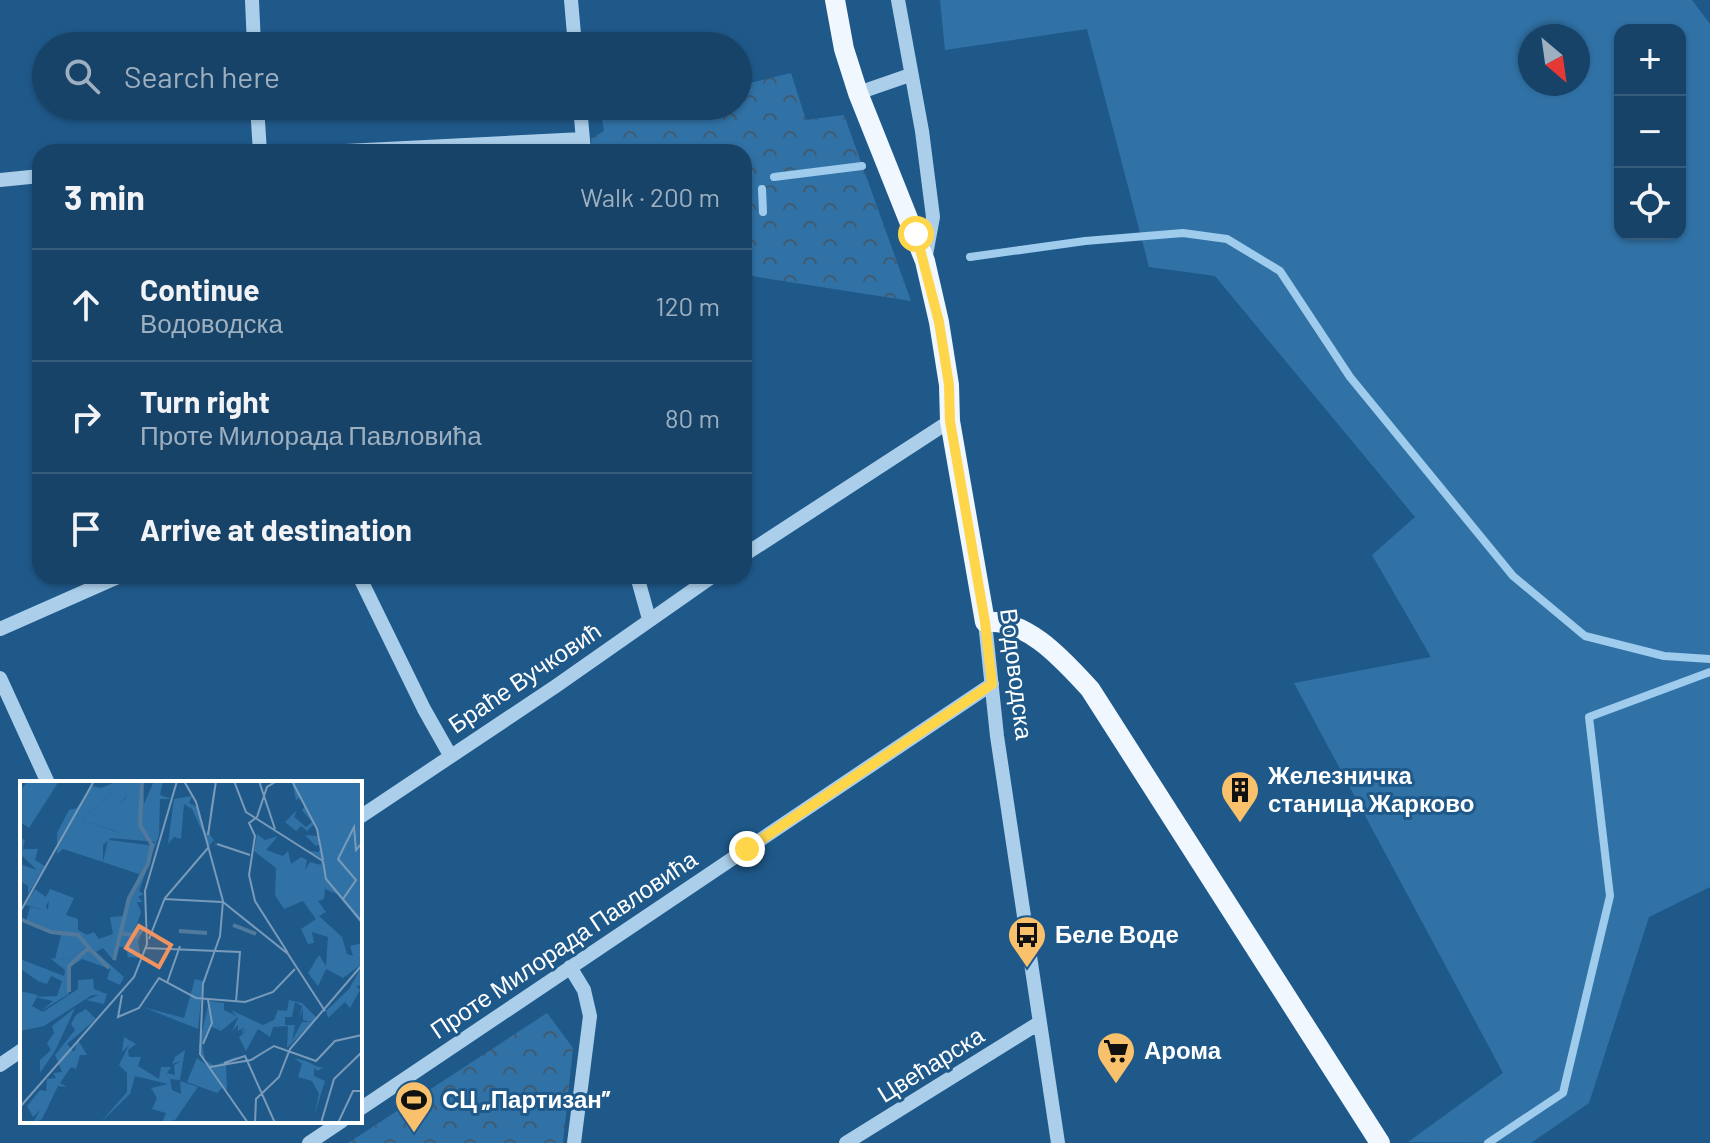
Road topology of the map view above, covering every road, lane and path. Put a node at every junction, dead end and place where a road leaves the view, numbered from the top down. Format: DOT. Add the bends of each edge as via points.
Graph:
graph roads {
  1 [pos="252,0"];
  2 [pos="571,0"];
  3 [pos="835,0"];
  4 [pos="898,0"];
  5 [pos="253,32"];
  6 [pos="574,32"];
  7 [pos="910,75"];
  8 [pos="858,93"];
  9 [pos="258,120"];
  10 [pos="581,120"];
  11 [pos="259,144"];
  12 [pos="583,144"];
  13 [pos="32,177"];
  14 [pos="0,180"];
  15 [pos="925,261"];
  16 [pos="950,421"];
  17 [pos="752,550"];
  18 [pos="102,584"];
  19 [pos="363,584"];
  20 [pos="639,584"];
  21 [pos="701,584"];
  22 [pos="649,619"];
  23 [pos="985,622"];
  24 [pos="0,629"];
  25 [pos="0,678"];
  26 [pos="992,684"];
  27 [pos="450,755"];
  28 [pos="47,781"];
  29 [pos="362,816"];
  30 [pos="570,967"];
  31 [pos="1039,1023"];
  32 [pos="20,1051"];
  33 [pos="0,1065"];
  34 [pos="362,1108"];
  35 [pos="339,1123"];
  36 [pos="309,1143"];
  37 [pos="574,1143"];
  38 [pos="846,1143"];
  39 [pos="1058,1143"];
  40 [pos="1380,1143"];
  1 -- 5 [label="street"];
  2 -- 6 [label="street"];
  3 -- 8 [label="main road, Водоводска"];
  4 -- 7 [label="street, Водоводска"];
  7 -- 8 [label="street"];
  7 -- 15 [label="street, Водоводска" via="933,217"];
  8 -- 15 [label="main road, Водоводска"];
  9 -- 11 [label="street"];
  10 -- 12 [label="street"];
  13 -- 14 [label="street"];
  15 -- 16 [label="main road, Водоводска" via="949,385"];
  16 -- 17 [label="street"];
  16 -- 23 [label="main road, Водоводска"];
  18 -- 24 [label="street"];
  19 -- 27 [label="street"];
  20 -- 22 [label="street"];
  21 -- 22 [label="street, Браће Вучковић"];
  22 -- 27 [label="street, Браће Вучковић"];
  23 -- 26 [label="street, Водоводска"];
  23 -- 40 [label="main road" via="1003,622 1035,638 1090,689"];
  25 -- 28 [label="street"];
  26 -- 30 [label="street, Проте Милорада Павловића"];
  26 -- 31 [label="street, Водоводска"];
  27 -- 29 [label="street, Браће Вучковић"];
  30 -- 34 [label="street, Проте Милорада Павловића"];
  30 -- 37 [label="street" via="584,990 590,1016"];
  31 -- 38 [label="street, Цвећарска"];
  31 -- 39 [label="street, Водоводска"];
  32 -- 33 [label="street"];
  35 -- 36 [label="street"];
}
